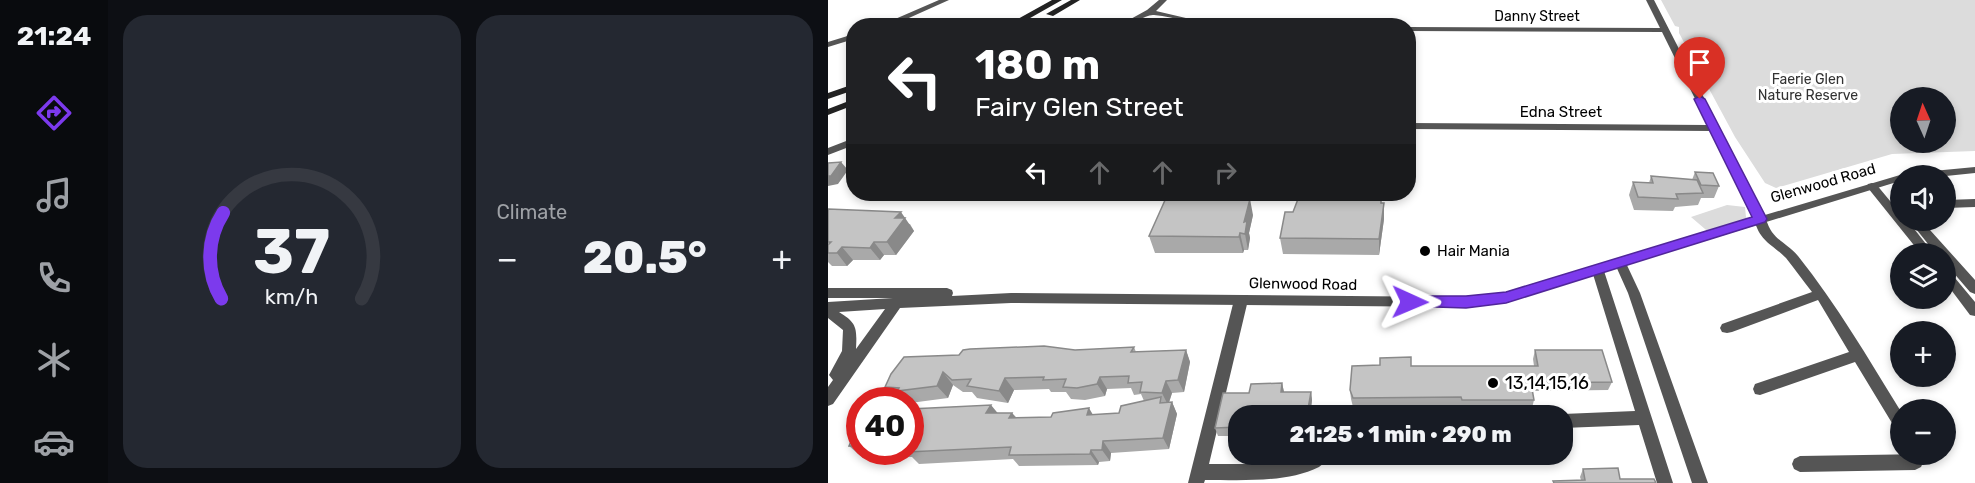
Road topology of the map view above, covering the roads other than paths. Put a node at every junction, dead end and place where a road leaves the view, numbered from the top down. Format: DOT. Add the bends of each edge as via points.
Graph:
graph roads {
  1 [pos="945,0"];
  2 [pos="1058,0"];
  3 [pos="1076,0"];
  4 [pos="1163,0"];
  5 [pos="1650,0"];
  6 [pos="1150,12"];
  7 [pos="901,18"];
  8 [pos="1024,18"];
  9 [pos="1042,18"];
  10 [pos="1138,18"];
  11 [pos="1178,18"];
  12 [pos="1416,29"];
  13 [pos="1665,30"];
  14 [pos="846,39"];
  15 [pos="828,45"];
  16 [pos="846,90"];
  17 [pos="828,96"];
  18 [pos="846,105"];
  19 [pos="828,112"];
  20 [pos="1416,126"];
  21 [pos="1714,128"];
  22 [pos="846,144"];
  23 [pos="828,152"];
  24 [pos="1975,170"];
  25 [pos="1956,172"];
  26 [pos="1890,181"];
  27 [pos="1872,186"];
  28 [pos="1975,203"];
  29 [pos="1956,204"];
  30 [pos="1760,219"];
  31 [pos="1923,231"];
  32 [pos="1919,243"];
  33 [pos="1934,243"];
  34 [pos="1621,264"];
  35 [pos="1956,268"];
  36 [pos="1598,271"];
  37 [pos="1956,287"];
  38 [pos="1975,289"];
  39 [pos="828,294"];
  40 [pos="1821,294"];
  41 [pos="899,299"];
  42 [pos="1240,300"];
  43 [pos="828,307"];
  44 [pos="828,311"];
  45 [pos="1975,311"];
  46 [pos="1727,328"];
  47 [pos="1859,355"];
  48 [pos="828,389"];
  49 [pos="1760,389"];
  50 [pos="828,399"];
  51 [pos="1890,406"];
  52 [pos="1644,418"];
  53 [pos="1573,421"];
  54 [pos="1890,462"];
  55 [pos="1800,464"];
  56 [pos="1304,465"];
  57 [pos="1197,478"];
  58 [pos="1665,483"];
  59 [pos="1700,483"];
  1 -- 7 [label="street"];
  2 -- 8 [label="main road"];
  3 -- 9 [label="main road"];
  4 -- 6 [label="street"];
  5 -- 13 [label="street"];
  6 -- 10 [label="street"];
  6 -- 11 [label="street"];
  12 -- 13 [label="street, Danny Street"];
  13 -- 21 [label="street"];
  14 -- 15 [label="street"];
  16 -- 17 [label="main road"];
  18 -- 19 [label="main road"];
  20 -- 21 [label="street, Edna Street"];
  21 -- 30 [label="street"];
  22 -- 23 [label="street"];
  24 -- 25 [label="street"];
  26 -- 27 [label="street, Glenwood Road"];
  27 -- 30 [label="street, Glenwood Road"];
  27 -- 32 [label="street"];
  28 -- 29 [label="street"];
  30 -- 34 [label="street, Glenwood Road"];
  30 -- 40 [label="street" via="1769,239 1789,254"];
  31 -- 33 [label="street"];
  34 -- 36 [label="street, Glenwood Road"];
  34 -- 59 [label="street"];
  35 -- 38 [label="street"];
  36 -- 42 [label="street, Glenwood Road" via="1527,292 1478,301"];
  36 -- 52 [label="street"];
  37 -- 45 [label="street"];
  39 -- 41 [label="street, Glenwood Road"];
  40 -- 46 [label="street"];
  40 -- 47 [label="street"];
  41 -- 42 [label="street, Glenwood Road"];
  41 -- 43 [label="street, Glenwood Road"];
  41 -- 50 [label="street"];
  42 -- 57 [label="street"];
  44 -- 48 [label="street" via="850,329 851,341"];
  47 -- 49 [label="street"];
  47 -- 51 [label="street"];
  52 -- 53 [label="street"];
  52 -- 58 [label="street"];
  54 -- 55 [label="street"];
  56 -- 57 [label="street" via="1293,471"];
}
